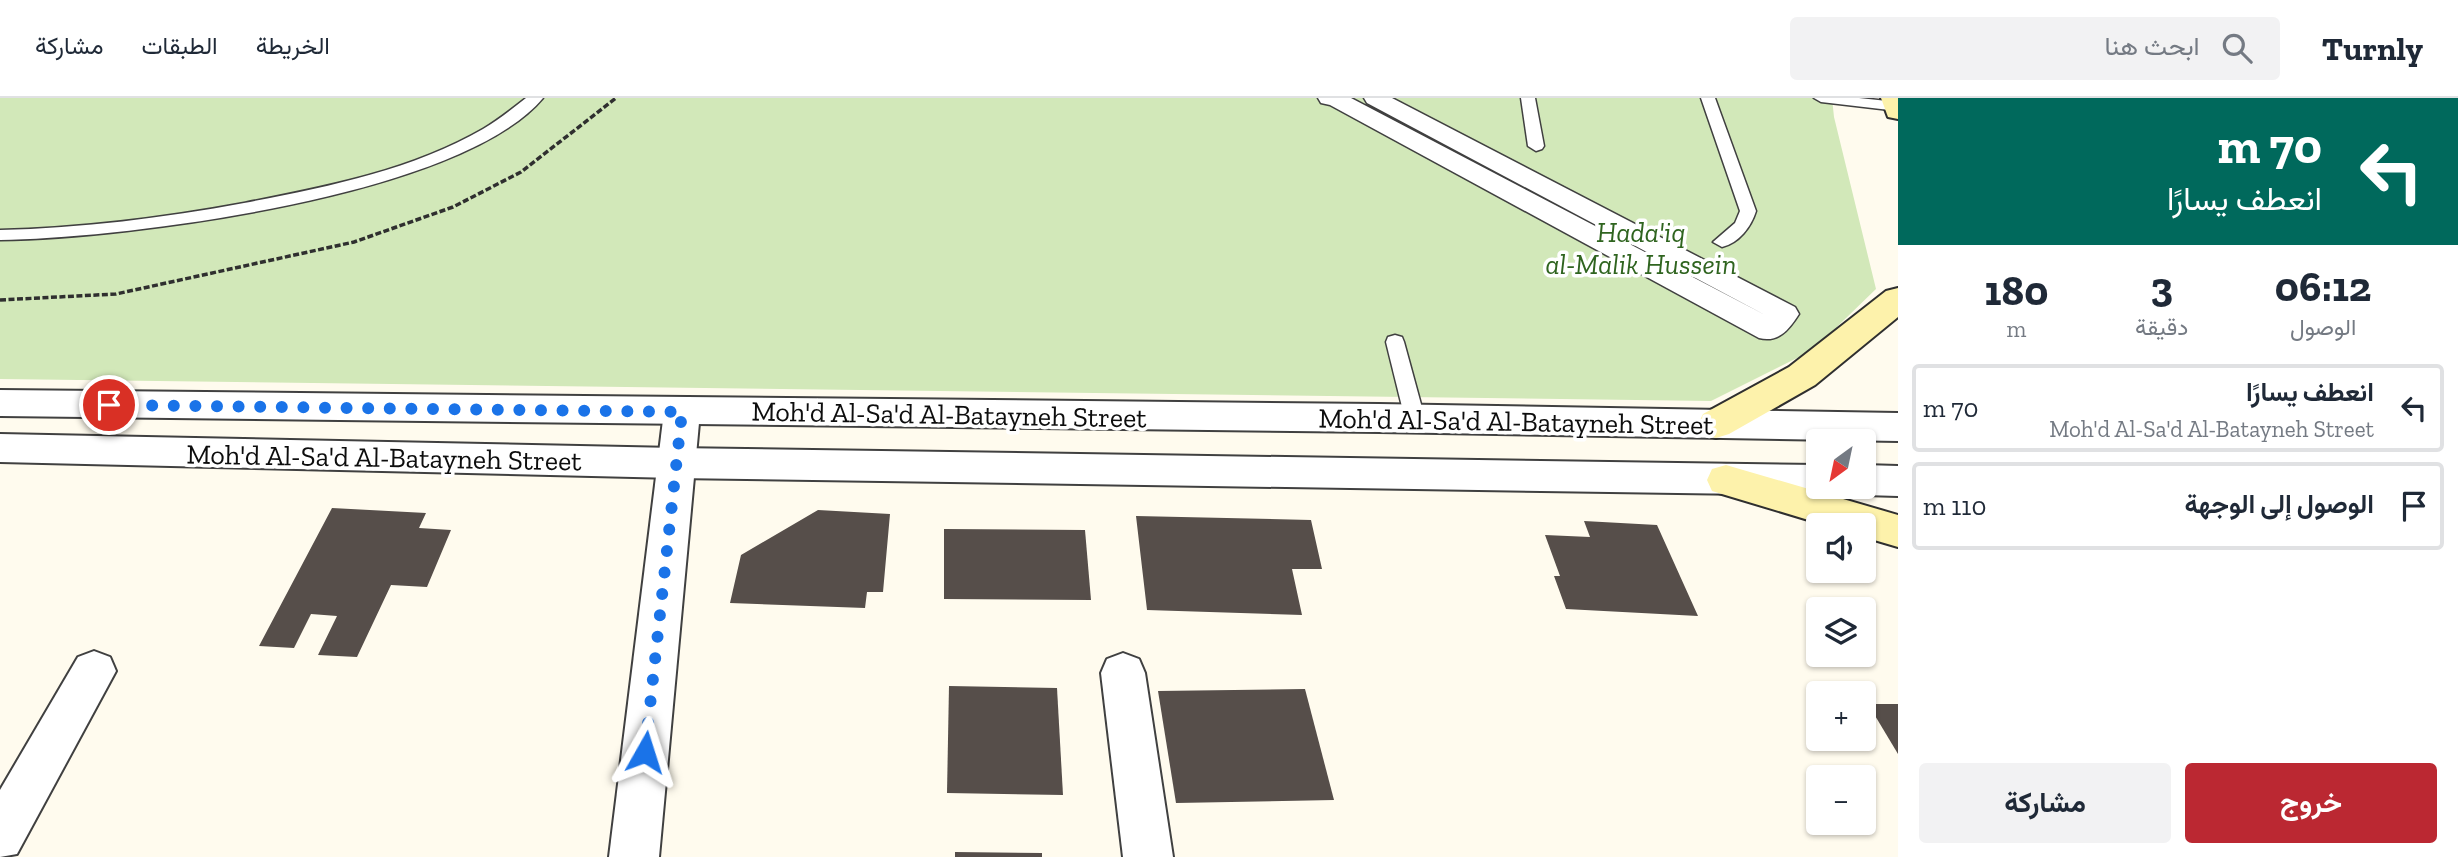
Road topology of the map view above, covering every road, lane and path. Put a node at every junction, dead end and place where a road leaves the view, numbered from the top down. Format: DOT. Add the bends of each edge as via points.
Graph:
graph roads {
  1 [pos="536,98"];
  2 [pos="616,98"];
  3 [pos="1329,98"];
  4 [pos="1375,98"];
  5 [pos="1528,98"];
  6 [pos="1707,98"];
  7 [pos="1821,98"];
  8 [pos="1895,98"];
  9 [pos="1898,109"];
  10 [pos="1536,146"];
  11 [pos="0,235"];
  12 [pos="1721,242"];
  13 [pos="1898,299"];
  14 [pos="0,300"];
  15 [pos="1395,342"];
  16 [pos="0,403"];
  17 [pos="682,412"];
  18 [pos="1415,419"];
  19 [pos="1716,425"];
  20 [pos="1898,427"];
  21 [pos="0,448"];
  22 [pos="675,463"];
  23 [pos="1726,480"];
  24 [pos="1806,480"];
  25 [pos="1876,481"];
  26 [pos="1898,481"];
  27 [pos="1898,531"];
  28 [pos="94,671"];
  29 [pos="1123,673"];
  30 [pos="0,836"];
  31 [pos="634,857"];
  32 [pos="1148,857"];
  1 -- 11 [label="lane" via="485,135 391,175 163,224 65,235"];
  2 -- 14 [label="path" via="521,172 453,207 354,242 116,294"];
  3 -- 4 [label="street" via="1769,331 1785,314"];
  5 -- 10 [label="lane"];
  6 -- 12 [label="lane" via="1748,211 1744,225"];
  7 -- 9 [label="lane"];
  8 -- 9 [label="main road"];
  13 -- 19 [label="main road" via="1802,376"];
  15 -- 18 [label="lane"];
  16 -- 17 [label="street, Moh'd Al-Sa'd Al-Batayneh Street"];
  17 -- 18 [label="street, Moh'd Al-Sa'd Al-Batayneh Street"];
  17 -- 22 [label="street"];
  18 -- 19 [label="street, Moh'd Al-Sa'd Al-Batayneh Street"];
  19 -- 20 [label="street, Moh'd Al-Sa'd Al-Batayneh Street"];
  21 -- 22 [label="street, Moh'd Al-Sa'd Al-Batayneh Street"];
  22 -- 23 [label="street, Moh'd Al-Sa'd Al-Batayneh Street"];
  22 -- 31 [label="street"];
  23 -- 24 [label="street, Moh'd Al-Sa'd Al-Batayneh Street"];
  23 -- 27 [label="main road"];
  25 -- 26 [label="street"];
  28 -- 30 [label="street"];
  29 -- 32 [label="street"];
}
